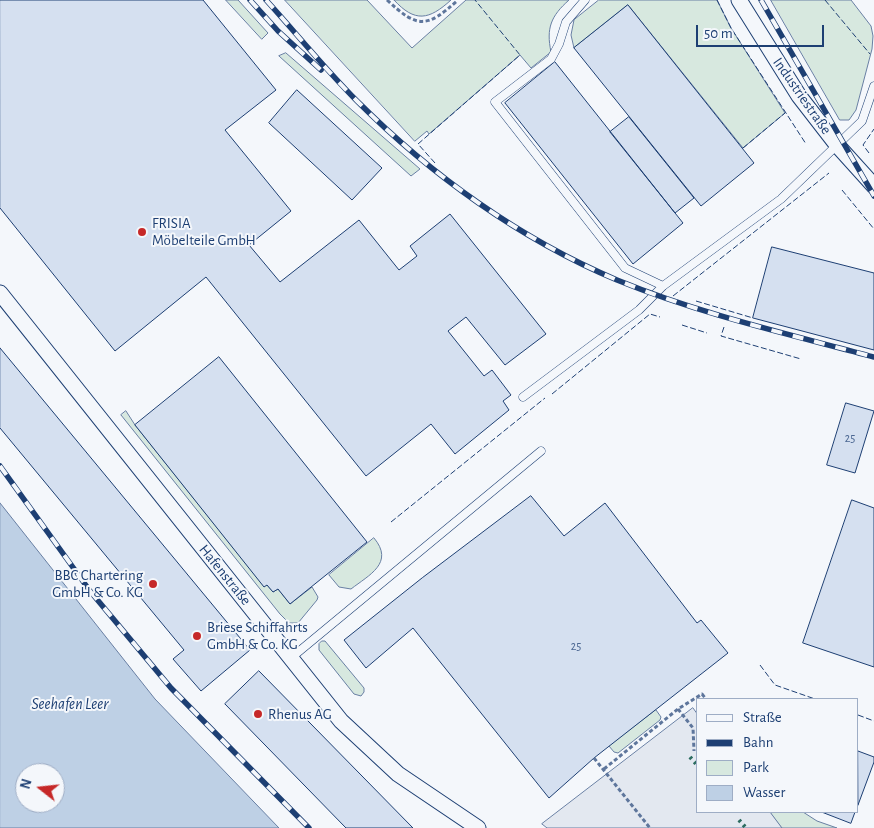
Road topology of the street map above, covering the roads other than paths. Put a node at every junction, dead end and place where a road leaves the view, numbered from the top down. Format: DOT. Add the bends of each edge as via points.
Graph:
graph roads {
  1 [pos="585,0"];
  2 [pos="740,0"];
  3 [pos="874,86"];
  4 [pos="837,145"];
  5 [pos="874,186"];
  6 [pos="663,286"];
  7 [pos="0,293"];
  8 [pos="523,397"];
  9 [pos="541,451"];
  10 [pos="291,658"];
  11 [pos="478,828"];
  1 -- 6 [label="lane" via="566,22 551,59 495,102 625,268"];
  2 -- 4 [label="street, Industriestraße" via="799,96"];
  3 -- 4 [label="lane" via="862,121"];
  4 -- 5 [label="street, Industriestraße"];
  4 -- 6 [label="lane" via="781,199"];
  6 -- 8 [label="lane" via="639,310"];
  7 -- 10 [label="street, Hafenstraße"];
  9 -- 10 [label="lane"];
  10 -- 11 [label="street, Hafenstraße" via="341,721 398,774"];
}
